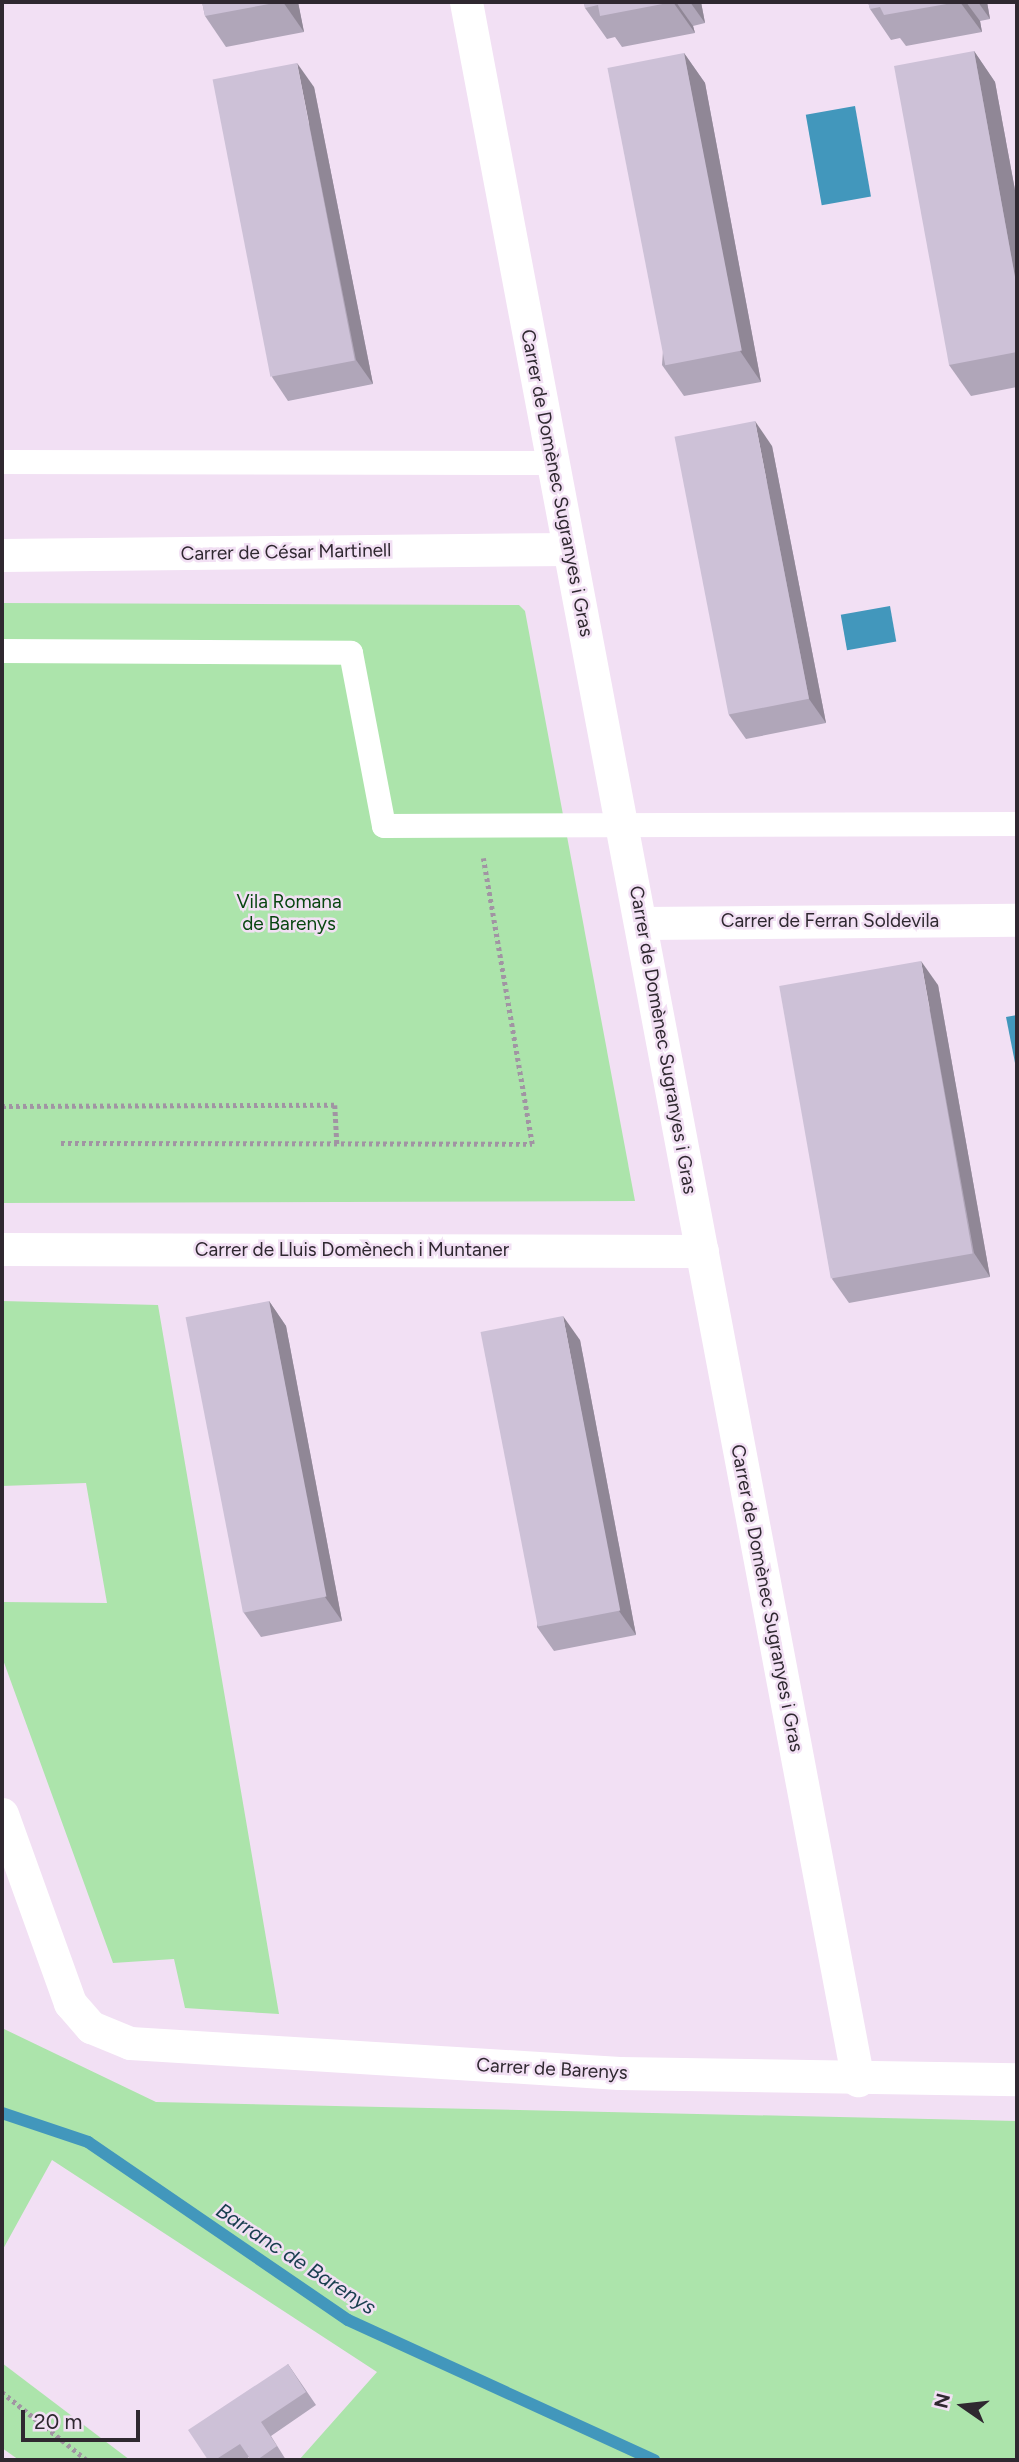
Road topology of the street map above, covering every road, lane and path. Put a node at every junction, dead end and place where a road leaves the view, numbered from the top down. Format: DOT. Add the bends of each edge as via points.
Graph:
graph roads {
  1 [pos="466,2"];
  2 [pos="2,462"];
  3 [pos="553,463"];
  4 [pos="569,549"];
  5 [pos="2,555"];
  6 [pos="2,650"];
  7 [pos="477,824"];
  8 [pos="1017,824"];
  9 [pos="624,826"];
  10 [pos="1017,920"];
  11 [pos="643,923"];
  12 [pos="2,1106"];
  13 [pos="61,1143"];
  14 [pos="337,1143"];
  15 [pos="2,1249"];
  16 [pos="702,1251"];
  17 [pos="2,1814"];
  18 [pos="15,1880"];
  19 [pos="1017,2079"];
  20 [pos="858,2080"];
  21 [pos="2,2392"];
  22 [pos="87,2460"];
  1 -- 3 [label="street, Carrer de Domènec Sugranyes i Gras"];
  2 -- 3 [label="street"];
  3 -- 4 [label="street, Carrer de Domènec Sugranyes i Gras"];
  4 -- 5 [label="street, Carrer de César Martinell"];
  4 -- 9 [label="street, Carrer de Domènec Sugranyes i Gras"];
  6 -- 7 [label="street" via="351,653 384,826"];
  7 -- 9 [label="street"];
  7 -- 14 [label="path" via="532,1144"];
  8 -- 9 [label="street"];
  9 -- 11 [label="street, Carrer de Domènec Sugranyes i Gras"];
  10 -- 11 [label="street, Carrer de Ferran Soldevila"];
  11 -- 16 [label="street, Carrer de Domènec Sugranyes i Gras"];
  12 -- 14 [label="path" via="335,1105"];
  13 -- 14 [label="path"];
  15 -- 16 [label="street, Carrer de Lluis Domènech i Muntaner"];
  16 -- 20 [label="street, Carrer de Domènec Sugranyes i Gras"];
  17 -- 18 [label="street"];
  18 -- 20 [label="street, Carrer de Barenys" via="70,2003 91,2027 156,2048 619,2073"];
  19 -- 20 [label="street, Carrer de Barenys"];
  21 -- 22 [label="path"];
}
